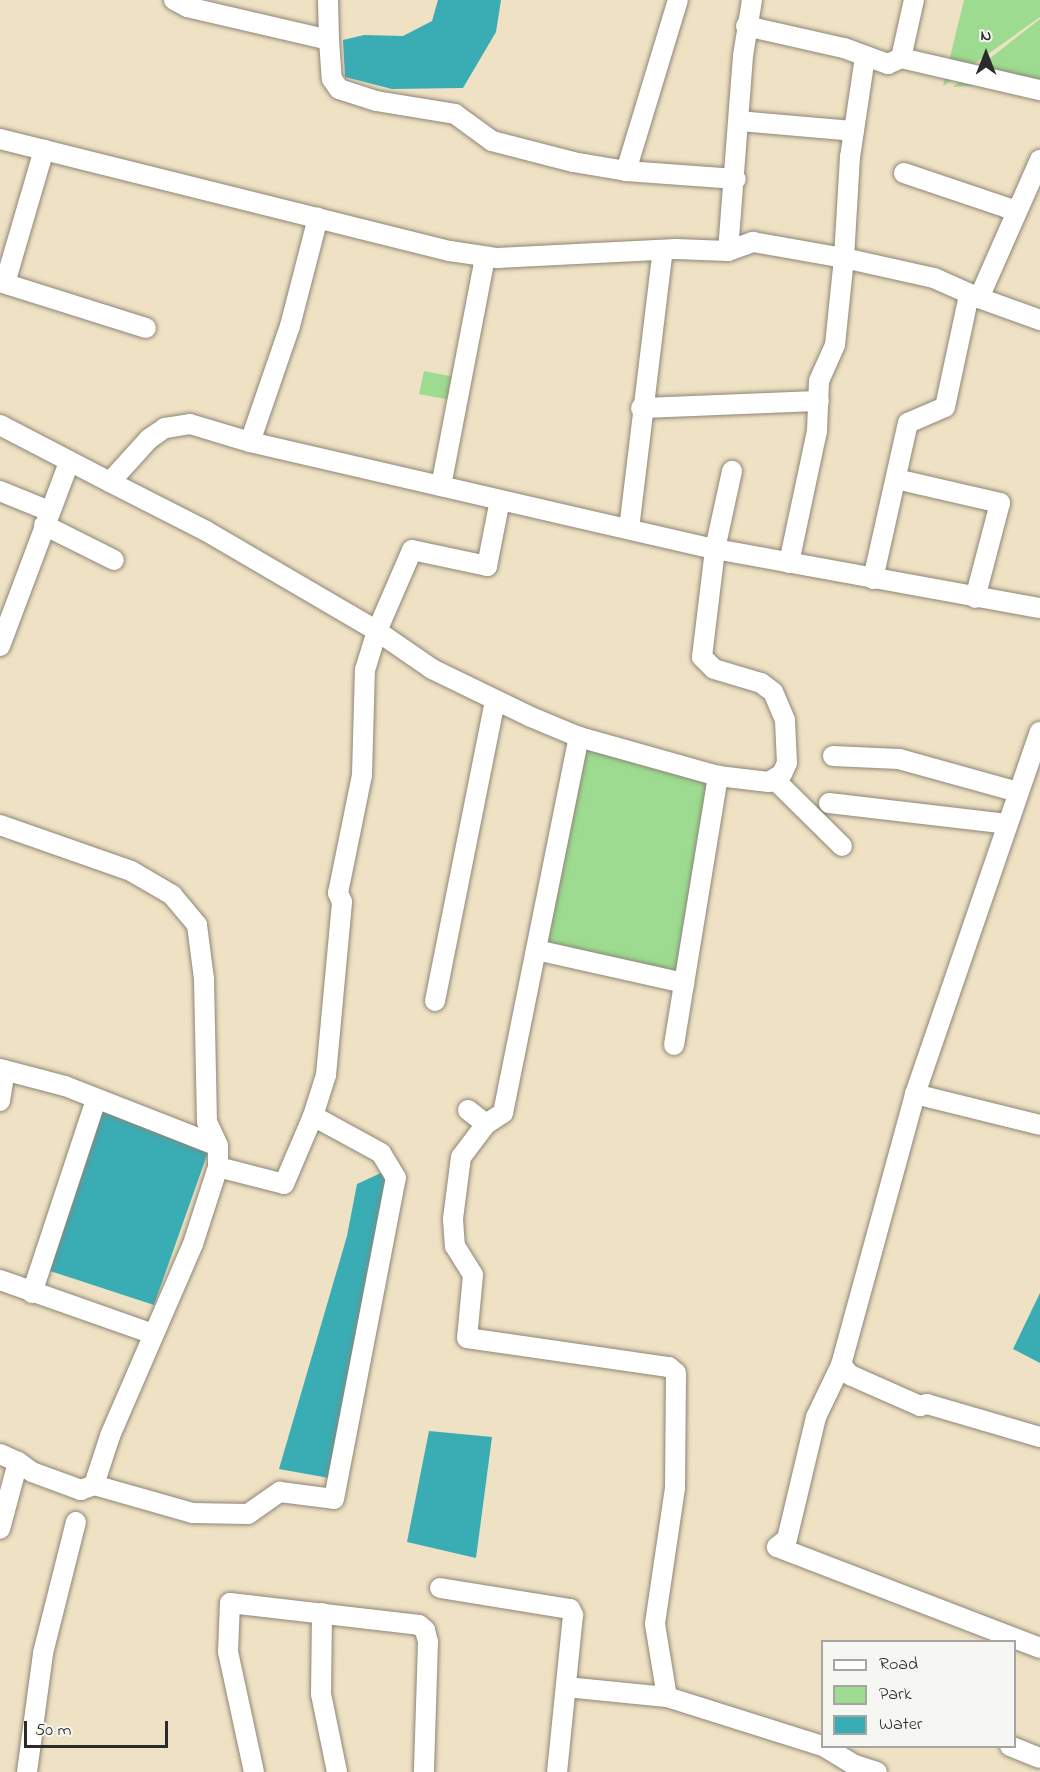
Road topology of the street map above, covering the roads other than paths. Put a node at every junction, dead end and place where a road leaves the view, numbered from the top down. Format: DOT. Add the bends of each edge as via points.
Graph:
graph roads {
  1 [pos="174,0"];
  2 [pos="328,0"];
  3 [pos="678,0"];
  4 [pos="752,0"];
  5 [pos="914,0"];
  6 [pos="746,26"];
  7 [pos="329,40"];
  8 [pos="866,57"];
  9 [pos="901,58"];
  10 [pos="1040,90"];
  11 [pos="739,121"];
  12 [pos="854,131"];
  13 [pos="0,139"];
  14 [pos="44,150"];
  15 [pos="1039,166"];
  16 [pos="626,171"];
  17 [pos="904,173"];
  18 [pos="736,179"];
  19 [pos="1016,211"];
  20 [pos="318,218"];
  21 [pos="663,250"];
  22 [pos="728,250"];
  23 [pos="485,256"];
  24 [pos="844,258"];
  25 [pos="3,282"];
  26 [pos="974,297"];
  27 [pos="1040,320"];
  28 [pos="146,327"];
  29 [pos="819,401"];
  30 [pos="641,408"];
  31 [pos="0,425"];
  32 [pos="250,442"];
  33 [pos="69,462"];
  34 [pos="732,471"];
  35 [pos="896,479"];
  36 [pos="110,482"];
  37 [pos="441,486"];
  38 [pos="0,491"];
  39 [pos="500,500"];
  40 [pos="47,518"];
  41 [pos="629,529"];
  42 [pos="715,549"];
  43 [pos="114,560"];
  44 [pos="789,563"];
  45 [pos="873,579"];
  46 [pos="975,598"];
  47 [pos="1040,608"];
  48 [pos="377,631"];
  49 [pos="0,646"];
  50 [pos="495,700"];
  51 [pos="1040,732"];
  52 [pos="579,737"];
  53 [pos="833,756"];
  54 [pos="717,776"];
  55 [pos="774,780"];
  56 [pos="1018,792"];
  57 [pos="830,803"];
  58 [pos="1007,824"];
  59 [pos="0,825"];
  60 [pos="842,846"];
  61 [pos="536,950"];
  62 [pos="684,983"];
  63 [pos="435,1001"];
  64 [pos="674,1045"];
  65 [pos="3,1070"];
  66 [pos="915,1094"];
  67 [pos="96,1100"];
  68 [pos="0,1101"];
  69 [pos="468,1110"];
  70 [pos="313,1116"];
  71 [pos="486,1124"];
  72 [pos="1040,1125"];
  73 [pos="218,1146"];
  74 [pos="218,1167"];
  75 [pos="0,1280"];
  76 [pos="32,1293"];
  77 [pos="153,1334"];
  78 [pos="841,1365"];
  79 [pos="1040,1437"];
  80 [pos="0,1454"];
  81 [pos="18,1462"];
  82 [pos="94,1485"];
  83 [pos="76,1522"];
  84 [pos="0,1529"];
  85 [pos="440,1588"];
  86 [pos="322,1613"];
  87 [pos="1040,1648"];
  88 [pos="566,1687"];
  89 [pos="667,1697"];
  90 [pos="821,1745"];
  91 [pos="826,1748"];
  92 [pos="1015,1748"];
  93 [pos="1040,1758"];
  94 [pos="27,1772"];
  95 [pos="254,1772"];
  96 [pos="336,1772"];
  97 [pos="424,1772"];
  98 [pos="557,1772"];
  99 [pos="877,1772"];
  1 -- 7 [label="street" via="187,7"];
  2 -- 7 [label="street"];
  3 -- 16 [label="street"];
  4 -- 6 [label="street"];
  5 -- 9 [label="street"];
  6 -- 8 [label="street" via="844,48"];
  6 -- 11 [label="street"];
  7 -- 16 [label="street" via="332,79 339,89 376,101 455,114 492,141"];
  8 -- 9 [label="street" via="888,64"];
  8 -- 12 [label="street"];
  9 -- 10 [label="street"];
  11 -- 12 [label="street"];
  11 -- 18 [label="street"];
  12 -- 24 [label="street"];
  13 -- 14 [label="street"];
  14 -- 20 [label="street"];
  14 -- 25 [label="street"];
  15 -- 19 [label="street"];
  16 -- 18 [label="street"];
  17 -- 19 [label="street"];
  18 -- 22 [label="street"];
  19 -- 26 [label="street"];
  20 -- 23 [label="street"];
  20 -- 32 [label="street" via="290,326"];
  21 -- 22 [label="street"];
  21 -- 23 [label="street"];
  21 -- 30 [label="street"];
  22 -- 24 [label="street" via="753,242"];
  23 -- 37 [label="street"];
  24 -- 26 [label="street" via="934,278"];
  24 -- 29 [label="street" via="835,345 822,369"];
  25 -- 28 [label="street"];
  26 -- 27 [label="street"];
  26 -- 35 [label="street" via="945,407 908,423"];
  29 -- 30 [label="street"];
  29 -- 44 [label="street" via="817,431"];
  30 -- 41 [label="street"];
  31 -- 33 [label="street"];
  32 -- 36 [label="street" via="190,424 165,428"];
  32 -- 37 [label="street"];
  33 -- 36 [label="street"];
  33 -- 40 [label="street"];
  34 -- 42 [label="street"];
  35 -- 45 [label="street"];
  35 -- 46 [label="street" via="1000,503"];
  36 -- 48 [label="street" via="206,531"];
  37 -- 39 [label="street"];
  38 -- 40 [label="street"];
  39 -- 41 [label="street"];
  39 -- 48 [label="street" via="487,566 412,550"];
  40 -- 43 [label="street"];
  40 -- 49 [label="street"];
  41 -- 42 [label="street"];
  42 -- 44 [label="street"];
  42 -- 55 [label="street" via="702,657 714,669 761,683 773,692 785,720 787,763"];
  44 -- 45 [label="street"];
  45 -- 46 [label="street"];
  46 -- 47 [label="street"];
  48 -- 50 [label="street" via="432,669"];
  48 -- 70 [label="street" via="365,670 362,775 338,893 342,902 326,1075"];
  50 -- 52 [label="street"];
  50 -- 63 [label="street"];
  51 -- 56 [label="street"];
  52 -- 54 [label="street"];
  52 -- 61 [label="street"];
  53 -- 56 [label="street" via="899,759"];
  54 -- 55 [label="street"];
  54 -- 62 [label="street"];
  55 -- 60 [label="street"];
  56 -- 58 [label="street"];
  57 -- 58 [label="street"];
  58 -- 66 [label="street"];
  59 -- 73 [label="street" via="131,870 172,895 196,925 204,979 207,1122"];
  61 -- 62 [label="street"];
  61 -- 71 [label="street" via="503,1113"];
  62 -- 64 [label="street"];
  65 -- 67 [label="street" via="65,1086"];
  65 -- 68 [label="street"];
  66 -- 72 [label="street"];
  66 -- 78 [label="street"];
  67 -- 73 [label="street"];
  67 -- 76 [label="street"];
  69 -- 71 [label="street"];
  70 -- 74 [label="street" via="284,1184"];
  70 -- 82 [label="street" via="381,1153 396,1178 334,1499 280,1492 248,1514 192,1513"];
  71 -- 89 [label="street" via="461,1157 453,1219 455,1246 473,1275 467,1338 669,1367 676,1373 675,1488 655,1624"];
  73 -- 74 [label="street"];
  74 -- 77 [label="street" via="193,1244"];
  75 -- 76 [label="street"];
  76 -- 77 [label="street"];
  77 -- 82 [label="street"];
  78 -- 79 [label="street" via="850,1375 920,1406 927,1404"];
  78 -- 87 [label="street" via="816,1417 787,1539 777,1547"];
  80 -- 81 [label="street"];
  81 -- 82 [label="street" via="32,1472 81,1490"];
  81 -- 84 [label="street"];
  83 -- 94 [label="street" via="43,1653"];
  85 -- 88 [label="street" via="570,1609 573,1615"];
  86 -- 95 [label="street" via="230,1604 228,1652"];
  86 -- 96 [label="street" via="321,1694"];
  86 -- 97 [label="street" via="419,1625 424,1630 428,1642"];
  88 -- 89 [label="street"];
  88 -- 98 [label="street"];
  89 -- 90 [label="street"];
  91 -- 99 [label="street" via="855,1765"];
  92 -- 93 [label="street"];
}
